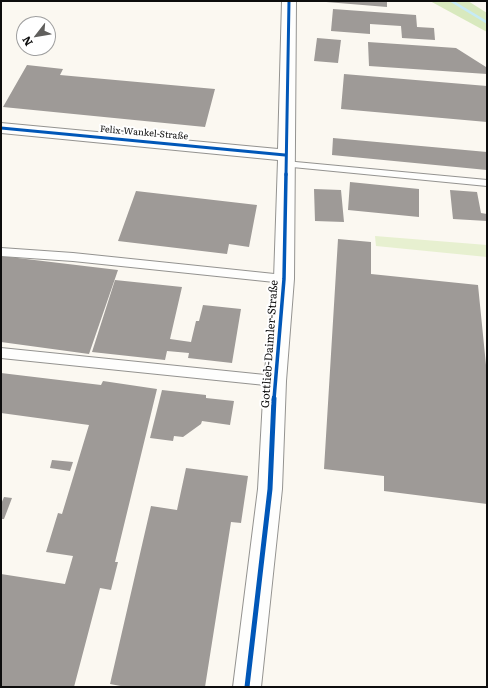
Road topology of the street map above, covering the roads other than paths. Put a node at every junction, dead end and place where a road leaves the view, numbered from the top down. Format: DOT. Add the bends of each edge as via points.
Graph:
graph roads {
  1 [pos="289,1"];
  2 [pos="1,128"];
  3 [pos="285,159"];
  4 [pos="487,183"];
  5 [pos="1,252"];
  6 [pos="284,279"];
  7 [pos="1,352"];
  8 [pos="276,381"];
  9 [pos="247,687"];
  1 -- 3 [label="street, Gottlieb-Daimler-Straße"];
  2 -- 3 [label="street, Felix-Wankel-Straße"];
  3 -- 4 [label="lane"];
  3 -- 6 [label="street, Gottlieb-Daimler-Straße"];
  5 -- 6 [label="lane"];
  6 -- 8 [label="street, Gottlieb-Daimler-Straße"];
  7 -- 8 [label="lane"];
  8 -- 9 [label="street, Gottlieb-Daimler-Straße" via="270,489"];
}
